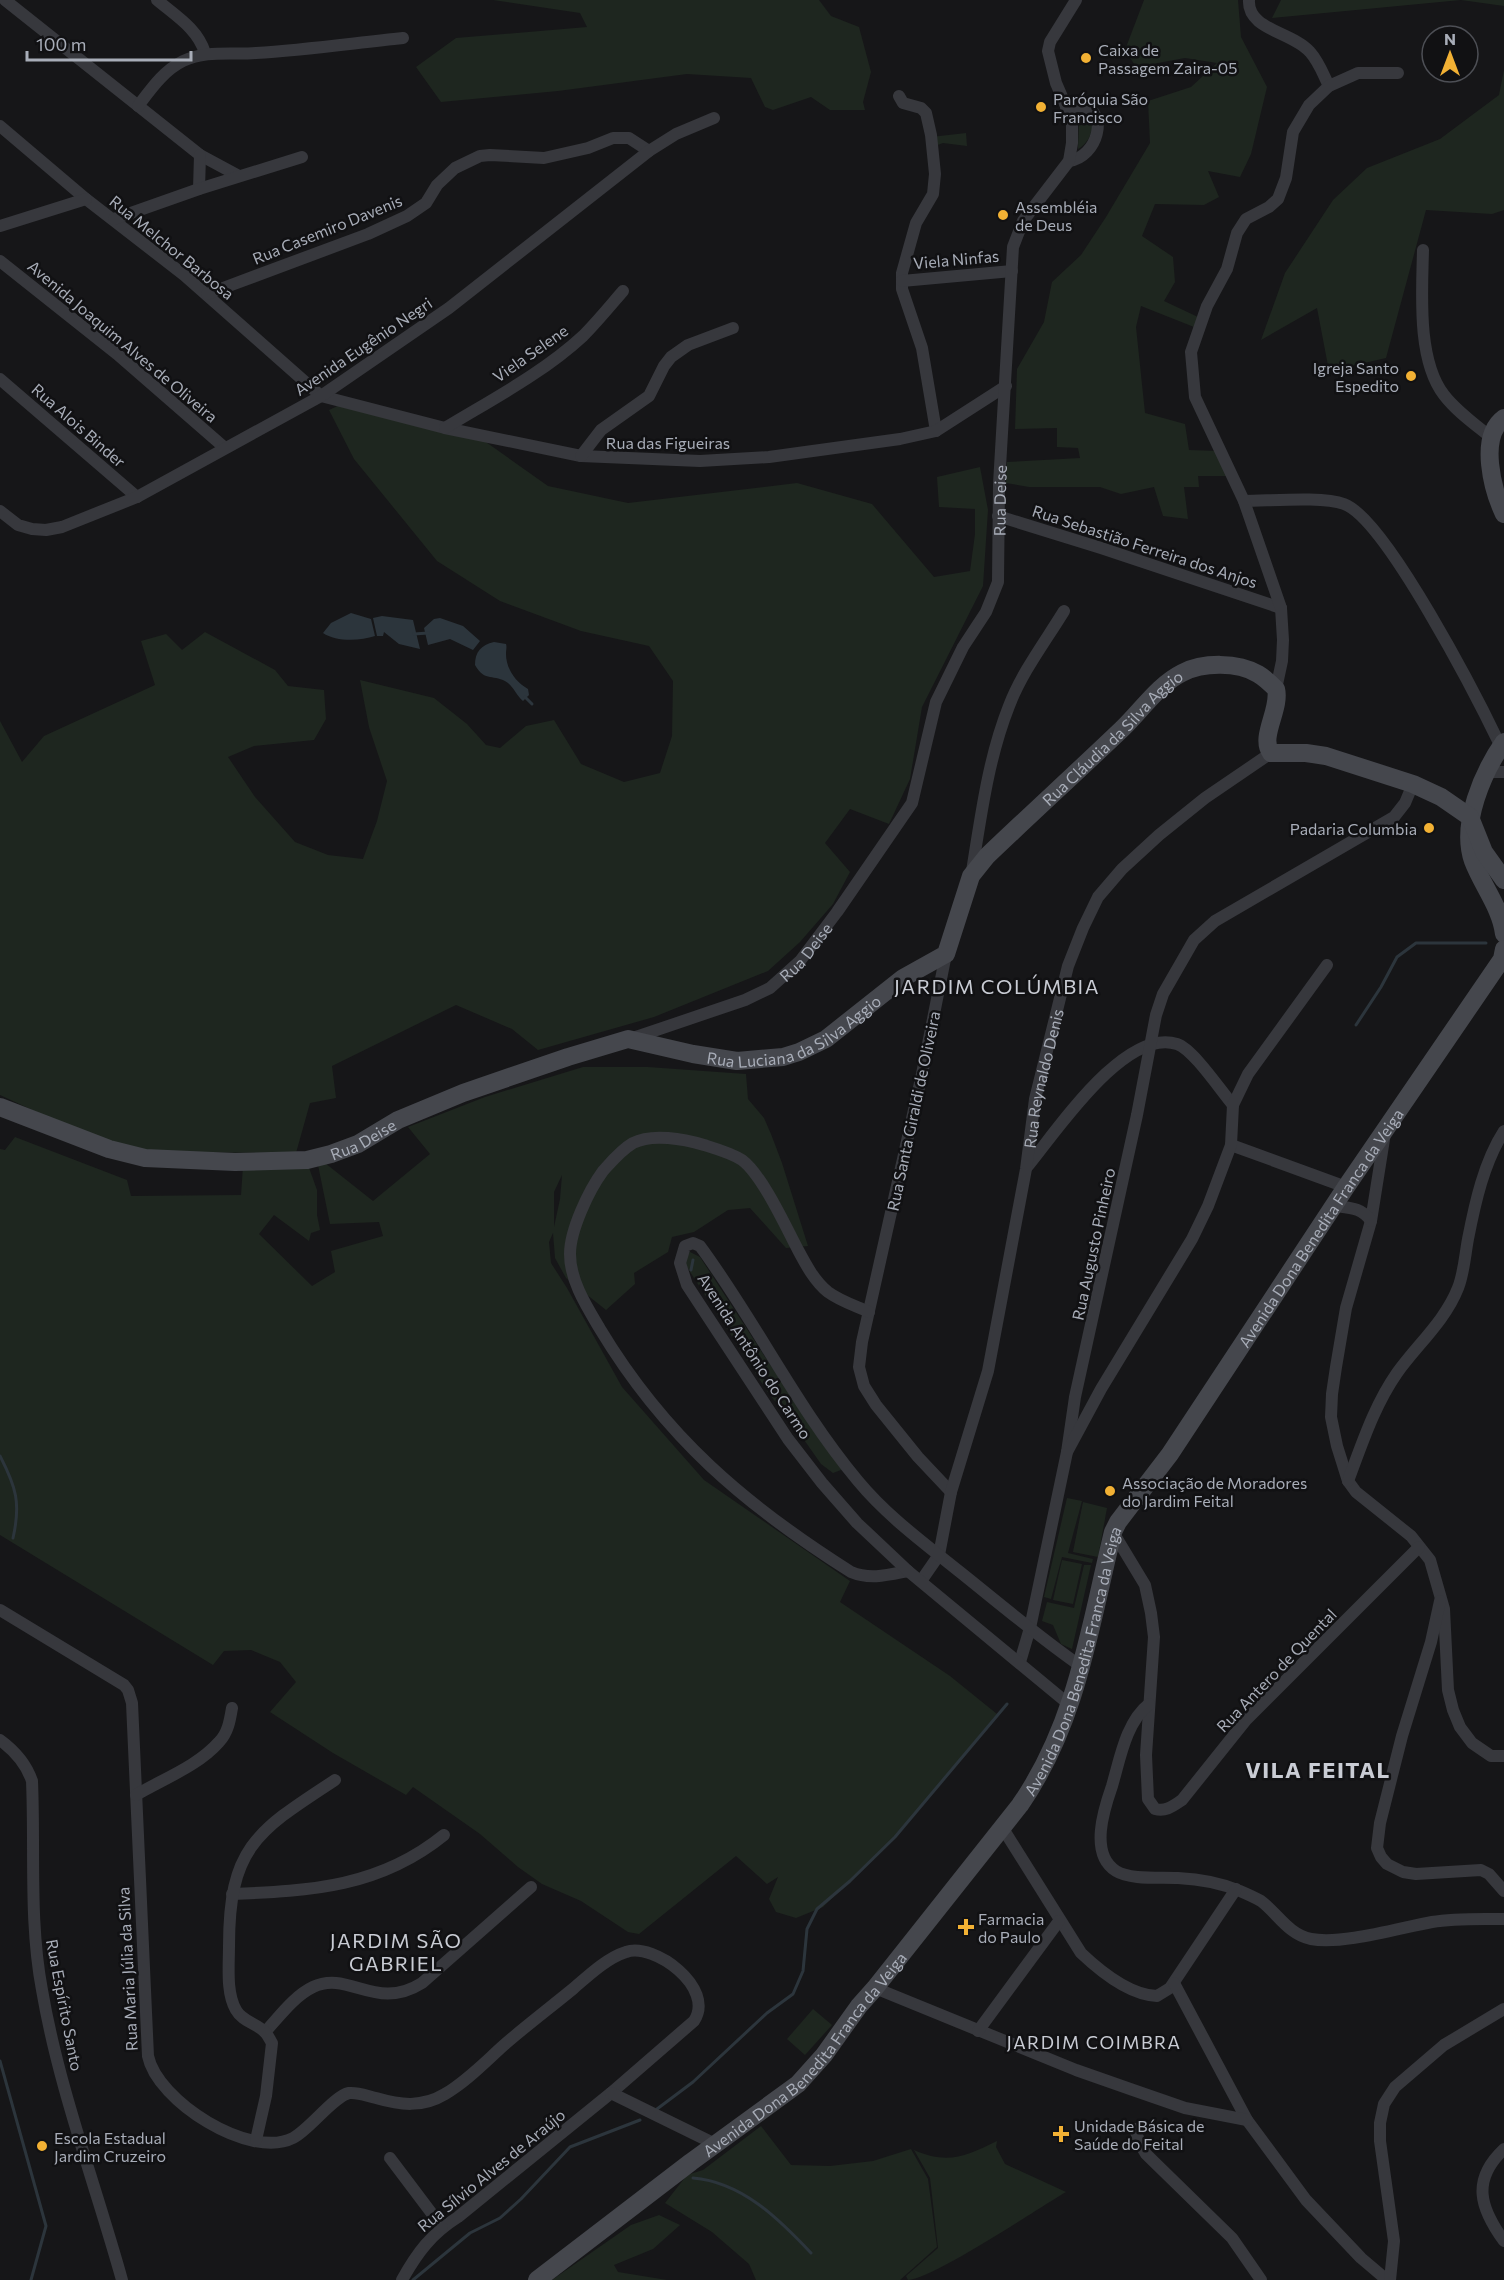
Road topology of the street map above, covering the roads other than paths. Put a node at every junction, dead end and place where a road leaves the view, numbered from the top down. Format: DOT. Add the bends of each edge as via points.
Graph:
graph roads {
  1 [pos="5,0"];
  2 [pos="157,0"];
  3 [pos="1076,0"];
  4 [pos="1249,0"];
  5 [pos="403,38"];
  6 [pos="205,53"];
  7 [pos="1398,73"];
  8 [pos="1329,86"];
  9 [pos="899,96"];
  10 [pos="138,106"];
  11 [pos="1066,107"];
  12 [pos="714,118"];
  13 [pos="0,126"];
  14 [pos="649,151"];
  15 [pos="200,155"];
  16 [pos="302,157"];
  17 [pos="1069,161"];
  18 [pos="239,176"];
  19 [pos="199,189"];
  20 [pos="86,199"];
  21 [pos="114,219"];
  22 [pos="0,226"];
  23 [pos="1423,250"];
  24 [pos="0,261"];
  25 [pos="1012,271"];
  26 [pos="902,281"];
  27 [pos="623,291"];
  28 [pos="207,294"];
  29 [pos="733,328"];
  30 [pos="0,379"];
  31 [pos="1006,386"];
  32 [pos="321,396"];
  33 [pos="1504,418"];
  34 [pos="445,428"];
  35 [pos="936,431"];
  36 [pos="1493,439"];
  37 [pos="225,448"];
  38 [pos="581,456"];
  39 [pos="137,497"];
  40 [pos="1244,501"];
  41 [pos="0,512"];
  42 [pos="1504,514"];
  43 [pos="998,516"];
  44 [pos="1281,609"];
  45 [pos="1064,611"];
  46 [pos="1276,689"];
  47 [pos="1502,745"];
  48 [pos="1271,753"];
  49 [pos="1496,772"];
  50 [pos="1413,784"];
  51 [pos="1470,817"];
  52 [pos="971,876"];
  53 [pos="1504,880"];
  54 [pos="1504,934"];
  55 [pos="1504,950"];
  56 [pos="946,954"];
  57 [pos="1327,965"];
  58 [pos="628,1039"];
  59 [pos="1151,1044"];
  60 [pos="1233,1105"];
  61 [pos="0,1107"];
  62 [pos="1385,1129"];
  63 [pos="1504,1131"];
  64 [pos="1232,1145"];
  65 [pos="1026,1169"];
  66 [pos="1346,1187"];
  67 [pos="1335,1206"];
  68 [pos="1371,1221"];
  69 [pos="869,1312"];
  70 [pos="1079,1380"];
  71 [pos="1101,1389"];
  72 [pos="1067,1452"];
  73 [pos="1348,1481"];
  74 [pos="951,1492"];
  75 [pos="1113,1532"];
  76 [pos="1419,1547"];
  77 [pos="939,1555"];
  78 [pos="908,1571"];
  79 [pos="921,1581"];
  80 [pos="1441,1597"];
  81 [pos="0,1610"];
  82 [pos="1030,1628"];
  83 [pos="1020,1662"];
  84 [pos="1082,1667"];
  85 [pos="1149,1704"];
  86 [pos="1071,1706"];
  87 [pos="232,1708"];
  88 [pos="0,1740"];
  89 [pos="1504,1756"];
  90 [pos="335,1780"];
  91 [pos="136,1795"];
  92 [pos="1002,1827"];
  93 [pos="444,1835"];
  94 [pos="531,1887"];
  95 [pos="1236,1890"];
  96 [pos="1504,1891"];
  97 [pos="232,1894"];
  98 [pos="1504,1919"];
  99 [pos="1059,1921"];
  100 [pos="1174,1983"];
  101 [pos="875,1988"];
  102 [pos="1504,2009"];
  103 [pos="694,2021"];
  104 [pos="978,2031"];
  105 [pos="265,2032"];
  106 [pos="611,2093"];
  107 [pos="1247,2120"];
  108 [pos="1135,2129"];
  109 [pos="256,2140"];
  110 [pos="715,2144"];
  111 [pos="1504,2149"];
  112 [pos="390,2158"];
  113 [pos="442,2227"];
  114 [pos="1502,2236"];
  115 [pos="122,2280"];
  116 [pos="402,2280"];
  117 [pos="537,2280"];
  118 [pos="1261,2280"];
  119 [pos="1388,2280"];
  1 -- 10 [label="street"];
  2 -- 6 [label="street" via="191,29"];
  3 -- 11 [label="street" via="1048,51"];
  4 -- 8 [label="street" via="1251,14 1258,22 1297,41 1310,52"];
  5 -- 6 [label="street" via="256,53"];
  6 -- 10 [label="street" via="173,67"];
  7 -- 8 [label="street" via="1358,73"];
  8 -- 40 [label="street" via="1309,105 1293,132 1286,178 1278,199 1246,219 1237,233 1227,269 1207,306 1191,352 1195,397"];
  9 -- 26 [label="street" via="903,103 926,113 935,174 933,194 920,214 908,246"];
  10 -- 15 [label="street"];
  11 -- 17 [label="street" via="1072,120"];
  11 -- 17 [label="street, Rua Deise" via="1089,109 1098,132 1087,153"];
  12 -- 14 [label="street, Avenida Eugênio Negri"];
  13 -- 20 [label="street, Rua Melchor Barbosa"];
  14 -- 28 [label="street, Rua Casemiro Davenis" via="629,138 614,138 544,158 480,156 455,168 437,185 426,203 407,216"];
  14 -- 32 [label="street, Avenida Eugênio Negri" via="449,308"];
  15 -- 18 [label="street"];
  15 -- 19 [label="street"];
  16 -- 18 [label="street"];
  17 -- 25 [label="street, Rua Deise" via="1017,232"];
  18 -- 19 [label="street"];
  19 -- 21 [label="street"];
  20 -- 21 [label="street, Rua Melchor Barbosa"];
  20 -- 22 [label="street"];
  21 -- 28 [label="street, Rua Melchor Barbosa"];
  23 -- 36 [label="street" via="1425,342 1435,379 1452,404"];
  24 -- 37 [label="street, Avenida Joaquim Alves de Oliveira" via="117,354"];
  25 -- 26 [label="street, Viela Ninfas"];
  25 -- 31 [label="street, Rua Deise"];
  26 -- 35 [label="street" via="922,348"];
  27 -- 34 [label="street, Viela Selene" via="568,348"];
  28 -- 32 [label="street, Rua Melchor Barbosa"];
  29 -- 38 [label="street" via="688,345 672,357 649,396 601,429"];
  30 -- 39 [label="street, Rua Alois Binder"];
  31 -- 35 [label="street, Rua das Figueiras"];
  31 -- 43 [label="street, Rua Deise"];
  32 -- 34 [label="street, Rua das Figueiras"];
  32 -- 37 [label="street, Avenida Eugênio Negri"];
  33 -- 36 [label="main road" via="1499,421"];
  34 -- 38 [label="street, Rua das Figueiras"];
  35 -- 38 [label="street, Rua das Figueiras" via="900,440 769,457 700,461"];
  36 -- 42 [label="main road" via="1491,472"];
  37 -- 39 [label="street, Avenida Eugênio Negri"];
  39 -- 41 [label="street, Avenida Eugênio Negri" via="46,530 18,525"];
  40 -- 44 [label="street"];
  40 -- 47 [label="street" via="1325,500 1345,504 1359,514 1407,578"];
  43 -- 44 [label="street, Rua Sebastião Ferreira dos Anjos"];
  43 -- 58 [label="street, Rua Deise" via="998,582 993,596 936,702 912,803 855,886 800,961 770,988"];
  44 -- 46 [label="street" via="1283,651"];
  45 -- 52 [label="street, Rua Santa Giraldi de Oliveira" via="1009,705 988,777"];
  46 -- 48 [label="main road" via="1267,742"];
  46 -- 52 [label="main road, Rua Cláudia da Silva Aggio" via="1259,674 1231,667 1199,667 1170,680 987,856"];
  47 -- 49 [label="main road"];
  48 -- 50 [label="main road" via="1326,756"];
  48 -- 65 [label="street, Rua Reynaldo Denis" via="1159,835 1098,897 1068,966 1035,1099"];
  49 -- 51 [label="main road" via="1477,796"];
  50 -- 51 [label="main road"];
  50 -- 59 [label="street, Rua Augusto Pinheiro" via="1394,817 1215,921 1194,940 1163,994"];
  51 -- 53 [label="main road" via="1484,852"];
  51 -- 54 [label="main road" via="1473,861"];
  52 -- 56 [label="main road, Rua Santa Giraldi de Oliveira"];
  55 -- 62 [label="main road, Avenida Dona Benedita Franca da Veiga" via="1502,959"];
  56 -- 58 [label="main road, Rua Luciana da Silva Aggio" via="903,978 826,1039 783,1057 737,1061"];
  56 -- 69 [label="street, Rua Santa Giraldi de Oliveira"];
  57 -- 60 [label="street" via="1248,1074"];
  58 -- 61 [label="main road, Rua Deise" via="463,1093 398,1120 358,1144 308,1160 145,1158 109,1149"];
  59 -- 60 [label="street" via="1177,1044 1190,1051"];
  59 -- 65 [label="street" via="1119,1061 1101,1077"];
  59 -- 70 [label="street, Rua Augusto Pinheiro"];
  60 -- 64 [label="street"];
  62 -- 66 [label="main road, Avenida Dona Benedita Franca da Veiga"];
  62 -- 68 [label="street"];
  63 -- 73 [label="street" via="1478,1195 1459,1286 1381,1399"];
  64 -- 66 [label="street"];
  64 -- 71 [label="street" via="1192,1239"];
  65 -- 74 [label="street, Rua Reynaldo Denis" via="988,1371"];
  66 -- 67 [label="main road, Avenida Dona Benedita Franca da Veiga"];
  67 -- 68 [label="street" via="1360,1210"];
  67 -- 75 [label="main road, Avenida Dona Benedita Franca da Veiga" via="1170,1454"];
  68 -- 73 [label="street" via="1346,1308 1332,1394 1331,1417"];
  69 -- 74 [label="street, Rua Santa Giraldi de Oliveira" via="859,1367 864,1386 918,1457"];
  69 -- 78 [label="street" via="834,1295 818,1282 756,1176 742,1161 700,1144 655,1138 634,1142 620,1152 588,1193 573,1236 570,1254 574,1279 585,1303 650,1403 711,1468 762,1511 851,1572 874,1577"];
  70 -- 71 [label="street" via="1088,1388"];
  70 -- 72 [label="street, Rua Augusto Pinheiro"];
  71 -- 72 [label="street"];
  72 -- 82 [label="street"];
  73 -- 76 [label="street"];
  74 -- 77 [label="street, Rua Reynaldo Denis"];
  75 -- 84 [label="main road, Avenida Dona Benedita Franca da Veiga"];
  75 -- 85 [label="street" via="1137,1569 1149,1600 1154,1637"];
  76 -- 80 [label="street" via="1430,1560"];
  76 -- 85 [label="street, Rua Antero de Quental" via="1246,1720 1182,1800 1170,1809 1155,1809 1148,1799"];
  77 -- 78 [label="street, Avenida Antônio do Carmo" via="878,1504 857,1481 806,1413 700,1246 684,1246 680,1263 687,1285 788,1439 857,1523"];
  77 -- 79 [label="street, Rua Reynaldo Denis"];
  77 -- 82 [label="street, Avenida Antônio do Carmo"];
  78 -- 79 [label="street, Avenida Antônio do Carmo"];
  79 -- 83 [label="street, Avenida Antônio do Carmo"];
  80 -- 89 [label="street" via="1448,1690 1460,1727 1483,1752"];
  80 -- 96 [label="street" via="1402,1736 1377,1848 1388,1864 1403,1872 1481,1870"];
  81 -- 91 [label="street, Rua Maria Júlia da Silva" via="128,1689"];
  82 -- 83 [label="street"];
  82 -- 84 [label="street, Avenida Antônio do Carmo"];
  83 -- 86 [label="street, Avenida Antônio do Carmo"];
  84 -- 86 [label="main road, Avenida Dona Benedita Franca da Veiga"];
  85 -- 95 [label="street" via="1131,1728 1108,1796 1101,1833 1104,1856 1120,1873 1202,1880"];
  86 -- 92 [label="main road, Avenida Dona Benedita Franca da Veiga" via="1037,1781"];
  87 -- 91 [label="street" via="220,1742"];
  88 -- 115 [label="street, Rua Espírito Santo" via="14,1750 32,1781 34,1929 41,1989 53,2048"];
  90 -- 97 [label="street" via="269,1826 251,1845 239,1866"];
  91 -- 109 [label="street, Rua Maria Júlia da Silva" via="150,2067 183,2106 206,2122"];
  92 -- 99 [label="street"];
  92 -- 101 [label="main road, Avenida Dona Benedita Franca da Veiga"];
  93 -- 97 [label="street" via="395,1868 368,1877 310,1889"];
  94 -- 105 [label="street" via="411,1990 390,1995 335,1983 319,1985 303,1994"];
  95 -- 98 [label="street" via="1262,1902 1299,1935 1309,1939 1342,1939 1449,1919"];
  95 -- 100 [label="street"];
  97 -- 105 [label="street" via="229,1951 233,2006"];
  99 -- 100 [label="street" via="1089,1961 1138,1993 1157,1996"];
  99 -- 104 [label="street"];
  100 -- 107 [label="street"];
  101 -- 104 [label="street"];
  101 -- 110 [label="main road, Avenida Dona Benedita Franca da Veiga" via="798,2084"];
  102 -- 119 [label="street" via="1444,2045 1395,2087 1384,2104 1380,2141 1394,2241"];
  103 -- 106 [label="street, Rua Sílvio Alves de Araújo"];
  103 -- 109 [label="street, Rua Maria Júlia da Silva" via="700,2000 691,1982 652,1953 626,1952 592,1973 461,2085 430,2103 392,2103 351,2093 341,2096 292,2138 281,2142"];
  104 -- 107 [label="street" via="1185,2108"];
  105 -- 109 [label="street" via="272,2043"];
  106 -- 110 [label="street"];
  106 -- 113 [label="street, Rua Sílvio Alves de Araújo"];
  107 -- 119 [label="street" via="1306,2200 1361,2258"];
  108 -- 118 [label="street" via="1146,2154 1232,2238"];
  110 -- 117 [label="main road, Avenida Dona Benedita Franca da Veiga"];
  111 -- 114 [label="street" via="1490,2164 1481,2185 1487,2215"];
  112 -- 113 [label="street"];
  113 -- 116 [label="street, Rua Sílvio Alves de Araújo" via="416,2254"];
}
